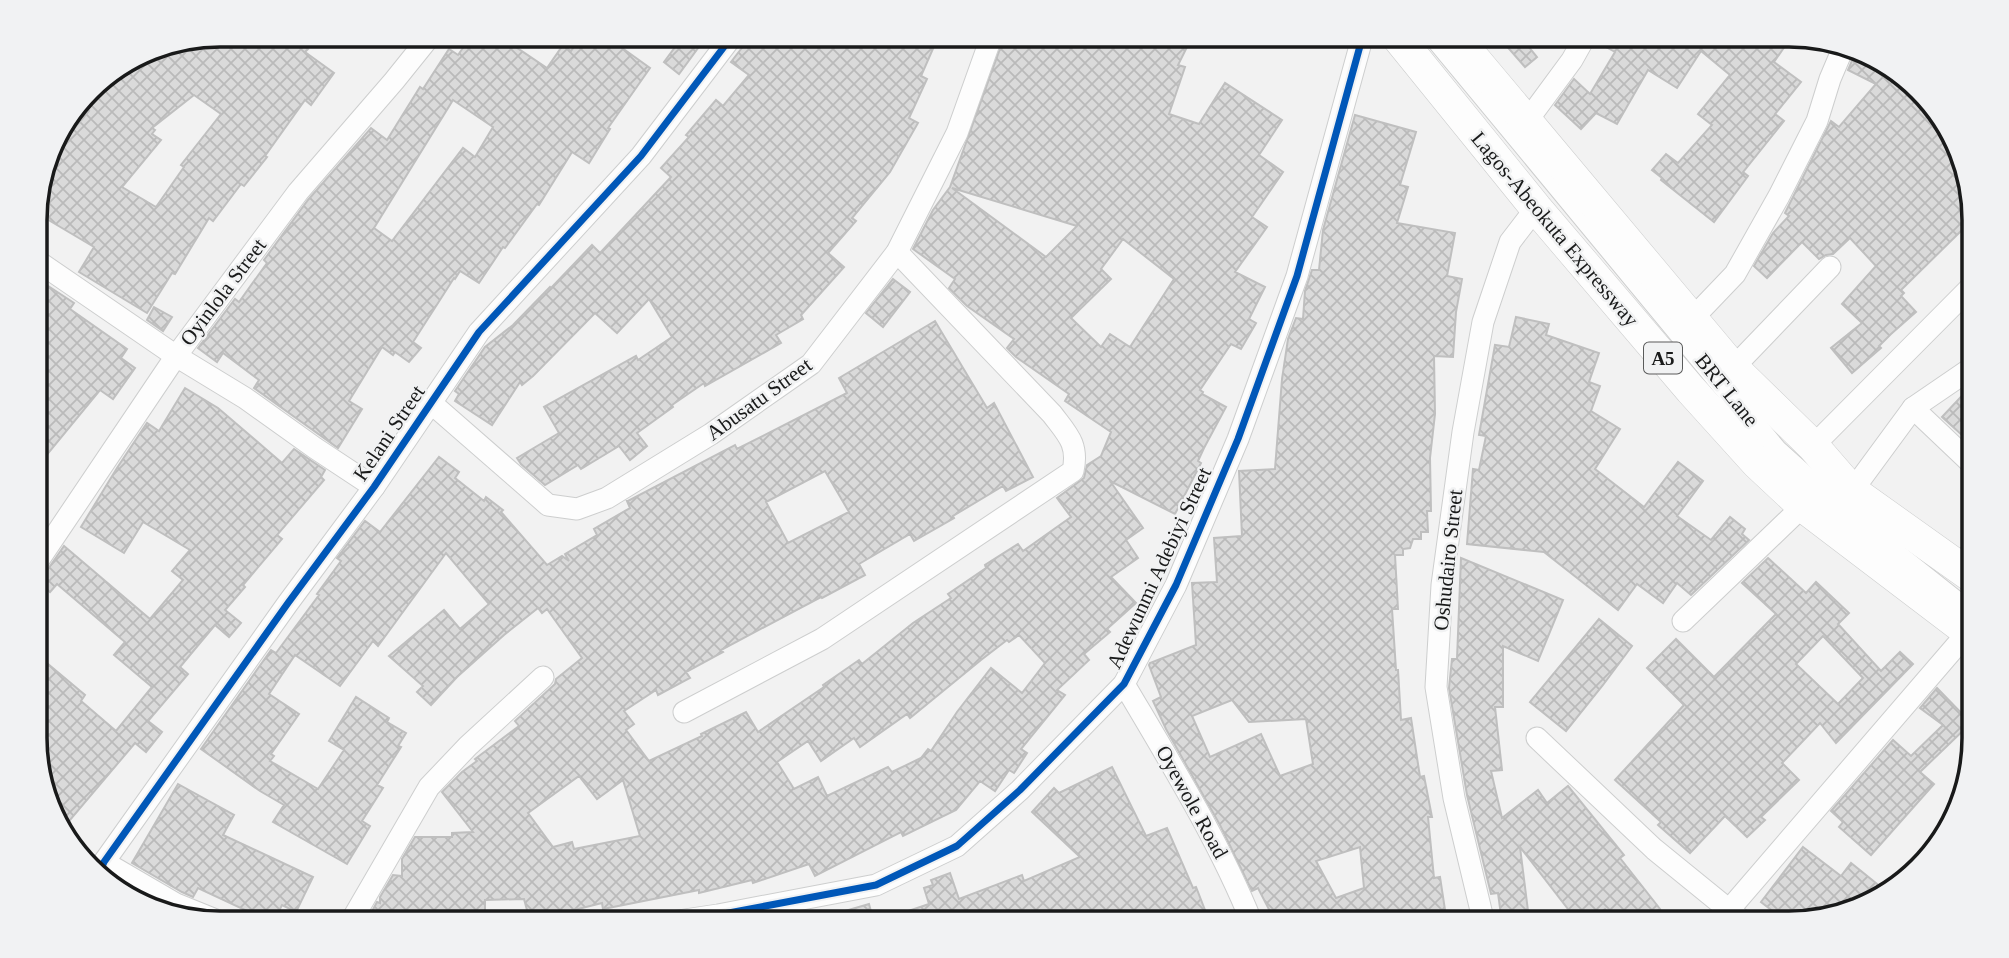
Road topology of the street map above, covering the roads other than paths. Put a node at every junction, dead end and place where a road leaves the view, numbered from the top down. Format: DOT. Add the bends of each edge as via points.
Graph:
graph roads {
  1 [pos="421,47"];
  2 [pos="724,47"];
  3 [pos="988,47"];
  4 [pos="1360,47"];
  5 [pos="1406,47"];
  6 [pos="1443,47"];
  7 [pos="1464,47"];
  8 [pos="1579,47"];
  9 [pos="1840,55"];
  10 [pos="1527,121"];
  11 [pos="1536,208"];
  12 [pos="897,252"];
  13 [pos="1830,267"];
  14 [pos="48,268"];
  15 [pos="1962,296"];
  16 [pos="1691,320"];
  17 [pos="176,356"];
  18 [pos="1733,368"];
  19 [pos="1962,375"];
  20 [pos="430,402"];
  21 [pos="1913,408"];
  22 [pos="1813,446"];
  23 [pos="1962,455"];
  24 [pos="374,486"];
  25 [pos="1852,491"];
  26 [pos="1803,506"];
  27 [pos="47,547"];
  28 [pos="1962,561"];
  29 [pos="1962,619"];
  30 [pos="1682,621"];
  31 [pos="1962,621"];
  32 [pos="1962,640"];
  33 [pos="543,677"];
  34 [pos="1124,684"];
  35 [pos="684,712"];
  36 [pos="1537,738"];
  37 [pos="104,865"];
  38 [pos="111,872"];
  39 [pos="181,906"];
  40 [pos="1247,910"];
  41 [pos="1481,910"];
  42 [pos="1728,910"];
  43 [pos="1742,910"];
  44 [pos="357,911"];
  45 [pos="741,911"];
  1 -- 17 [label="street, Oyinlola Street" via="298,192"];
  2 -- 20 [label="street, Kelani Street" via="641,156 479,332"];
  3 -- 12 [label="street, Abusatu Street" via="957,133"];
  4 -- 34 [label="street, Adewunmi Adebiyi Street" via="1297,275 1238,439 1176,585"];
  5 -- 11 [label="highway, Lagos-Abeokuta Expressway / A5"];
  6 -- 29 [label="street, BRT Lane" via="1776,450"];
  7 -- 10 [label="highway, A5"];
  8 -- 10 [label="street"];
  9 -- 16 [label="street" via="1817,121 1779,196 1735,274"];
  10 -- 16 [label="highway, A5"];
  11 -- 26 [label="highway, Lagos-Abeokuta Expressway / A5" via="1691,390"];
  11 -- 41 [label="street, Oshudairo Street" via="1510,242 1483,322 1442,585 1436,687 1454,798"];
  12 -- 20 [label="street, Abusatu Street" via="811,364 700,441 607,498 577,509 548,505"];
  12 -- 35 [label="street" via="1052,414 1072,440 1073,471 821,639"];
  13 -- 18 [label="street"];
  14 -- 17 [label="street"];
  15 -- 22 [label="street"];
  16 -- 18 [label="highway, A5"];
  17 -- 24 [label="street"];
  17 -- 27 [label="street, Oyinlola Street"];
  18 -- 22 [label="highway, A5"];
  19 -- 21 [label="street"];
  20 -- 24 [label="street, Kelani Street"];
  21 -- 23 [label="street"];
  21 -- 25 [label="street"];
  22 -- 25 [label="highway, A5"];
  24 -- 37 [label="street, Kelani Street"];
  25 -- 28 [label="highway, A5"];
  26 -- 30 [label="street"];
  26 -- 31 [label="highway, Lagos-Abeokuta Expressway / A5"];
  32 -- 43 [label="street"];
  33 -- 44 [label="street" via="429,787"];
  34 -- 40 [label="street, Oyewole Road" via="1192,799"];
  34 -- 45 [label="street, Adewunmi Adebiyi Street" via="1020,790 957,846 876,885"];
  36 -- 42 [label="street" via="1654,849"];
  38 -- 39 [label="street"];
}
